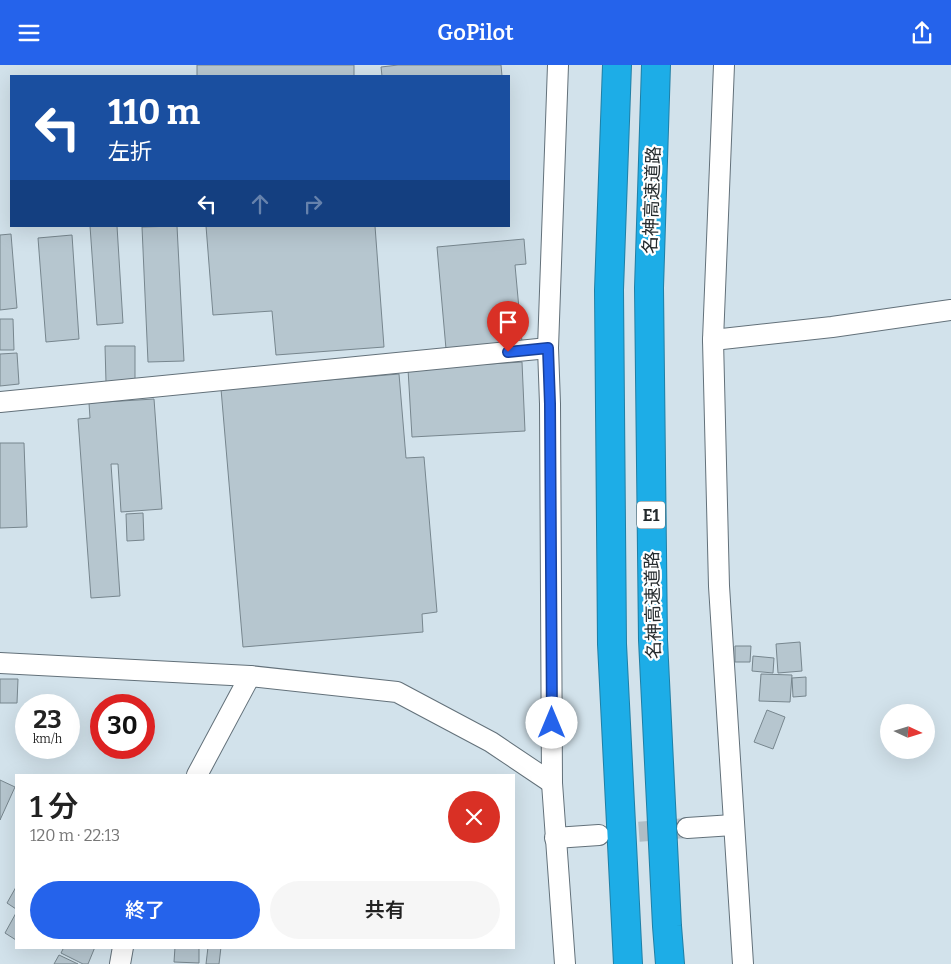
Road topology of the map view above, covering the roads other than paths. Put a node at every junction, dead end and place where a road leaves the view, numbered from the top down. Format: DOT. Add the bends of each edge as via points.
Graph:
graph roads {
  1 [pos="558,65"];
  2 [pos="617,65"];
  3 [pos="656,65"];
  4 [pos="724,65"];
  5 [pos="951,310"];
  6 [pos="713,340"];
  7 [pos="548,348"];
  8 [pos="0,402"];
  9 [pos="0,663"];
  10 [pos="250,676"];
  11 [pos="199,774"];
  12 [pos="552,783"];
  13 [pos="733,825"];
  14 [pos="687,828"];
  15 [pos="599,835"];
  16 [pos="555,838"];
  17 [pos="123,949"];
  18 [pos="120,964"];
  19 [pos="564,964"];
  20 [pos="628,964"];
  21 [pos="670,964"];
  22 [pos="743,964"];
  1 -- 7 [label="street"];
  2 -- 20 [label="highway" via="610,290 612,634"];
  3 -- 21 [label="highway, 名神高速道路 / E1" via="649,288 653,640"];
  4 -- 6 [label="street"];
  5 -- 6 [label="street"];
  6 -- 13 [label="street" via="719,586"];
  7 -- 8 [label="street"];
  7 -- 12 [label="street"];
  9 -- 10 [label="street"];
  10 -- 11 [label="street"];
  10 -- 12 [label="street" via="397,692 491,742"];
  12 -- 16 [label="street"];
  13 -- 14 [label="street"];
  13 -- 22 [label="street"];
  15 -- 16 [label="street"];
  16 -- 19 [label="street"];
  17 -- 18 [label="street"];
}
